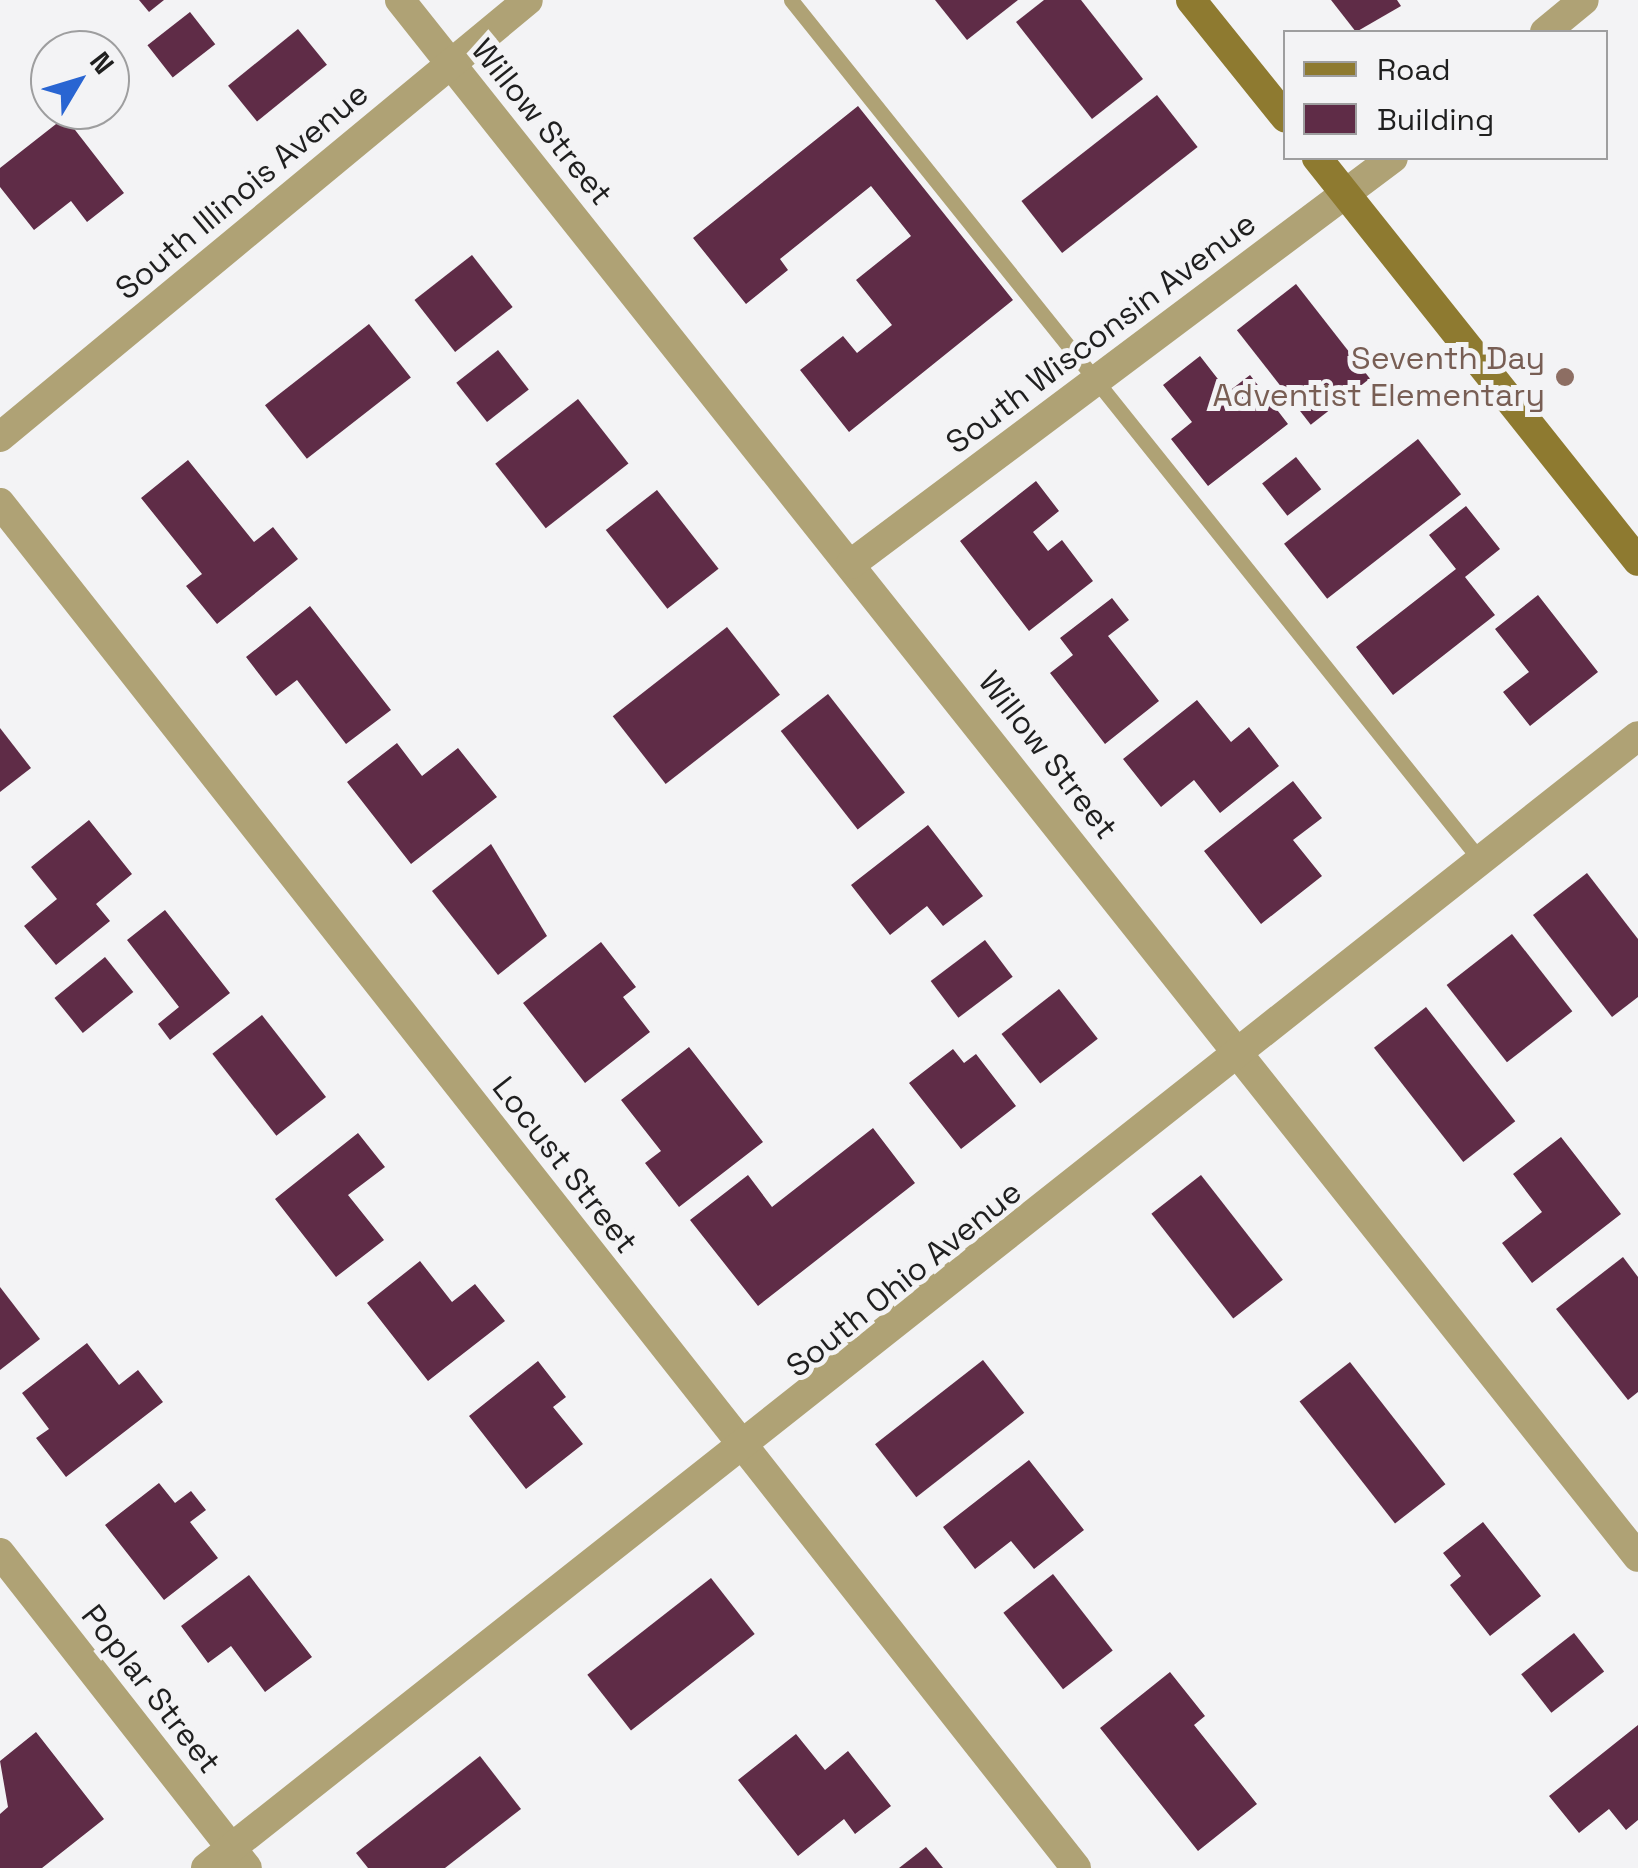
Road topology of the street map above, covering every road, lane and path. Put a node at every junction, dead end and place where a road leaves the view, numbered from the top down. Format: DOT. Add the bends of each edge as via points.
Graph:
graph roads {
  1 [pos="400,0"];
  2 [pos="528,0"];
  3 [pos="791,0"];
  4 [pos="1191,0"];
  5 [pos="1584,0"];
  6 [pos="1546,30"];
  7 [pos="450,64"];
  8 [pos="1283,114"];
  9 [pos="1319,160"];
  10 [pos="1390,160"];
  11 [pos="1346,193"];
  12 [pos="1096,381"];
  13 [pos="0,436"];
  14 [pos="0,503"];
  15 [pos="1638,561"];
  16 [pos="851,564"];
  17 [pos="1638,736"];
  18 [pos="1481,861"];
  19 [pos="1241,1055"];
  20 [pos="745,1450"];
  21 [pos="0,1553"];
  22 [pos="1638,1557"];
  23 [pos="239,1858"];
  24 [pos="206,1868"];
  25 [pos="1076,1868"];
  1 -- 7 [label="street, Willow Street"];
  2 -- 7 [label="street, South Illinois Avenue"];
  3 -- 12 [label="lane"];
  4 -- 8 [label="main road"];
  5 -- 6 [label="street"];
  7 -- 13 [label="street, South Illinois Avenue"];
  7 -- 16 [label="street, Willow Street"];
  9 -- 11 [label="main road"];
  10 -- 11 [label="street, South Wisconsin Avenue"];
  11 -- 12 [label="street, South Wisconsin Avenue"];
  11 -- 15 [label="main road"];
  12 -- 16 [label="street, South Wisconsin Avenue"];
  12 -- 18 [label="lane"];
  14 -- 20 [label="street, Locust Street"];
  16 -- 19 [label="street, Willow Street"];
  17 -- 18 [label="street, South Ohio Avenue"];
  18 -- 19 [label="street, South Ohio Avenue"];
  19 -- 20 [label="street, South Ohio Avenue"];
  19 -- 22 [label="street, Willow Street"];
  20 -- 23 [label="street, South Ohio Avenue"];
  20 -- 25 [label="street, Locust Street"];
  21 -- 23 [label="street, Poplar Street"];
  23 -- 24 [label="street, South Ohio Avenue"];
}
